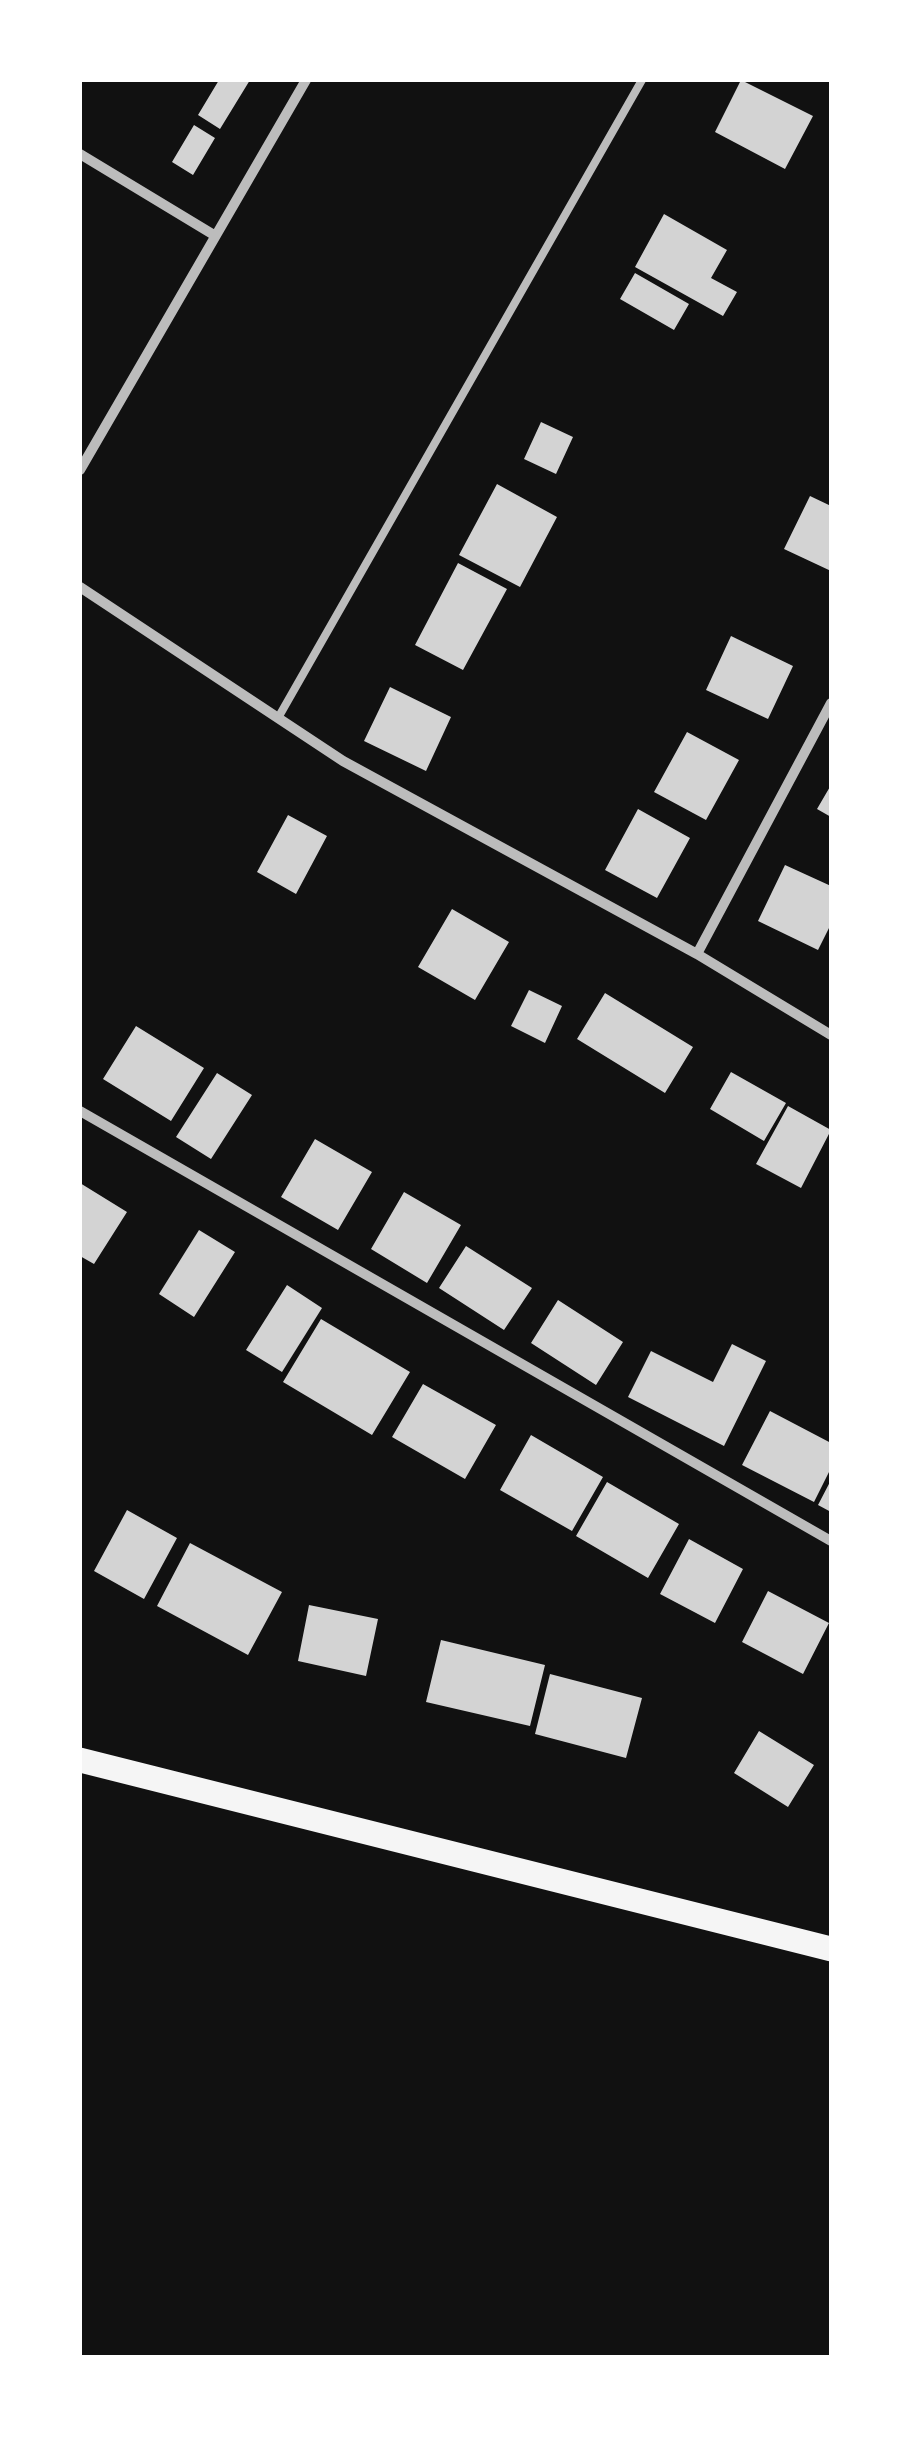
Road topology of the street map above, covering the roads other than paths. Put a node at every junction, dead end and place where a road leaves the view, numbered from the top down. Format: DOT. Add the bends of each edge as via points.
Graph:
graph roads {
  1 [pos="306,80"];
  2 [pos="642,80"];
  3 [pos="80,154"];
  4 [pos="214,235"];
  5 [pos="80,470"];
  6 [pos="80,588"];
  7 [pos="831,703"];
  8 [pos="278,718"];
  9 [pos="697,954"];
  10 [pos="831,1036"];
  11 [pos="80,1112"];
  12 [pos="831,1541"];
  13 [pos="80,1760"];
  14 [pos="831,1950"];
  1 -- 4 [label="street"];
  2 -- 8 [label="lane"];
  3 -- 4 [label="street"];
  4 -- 5 [label="street"];
  6 -- 8 [label="street"];
  7 -- 9 [label="street"];
  8 -- 9 [label="street" via="343,761"];
  9 -- 10 [label="street"];
  11 -- 12 [label="street"];
  13 -- 14 [label="main road"];
}
